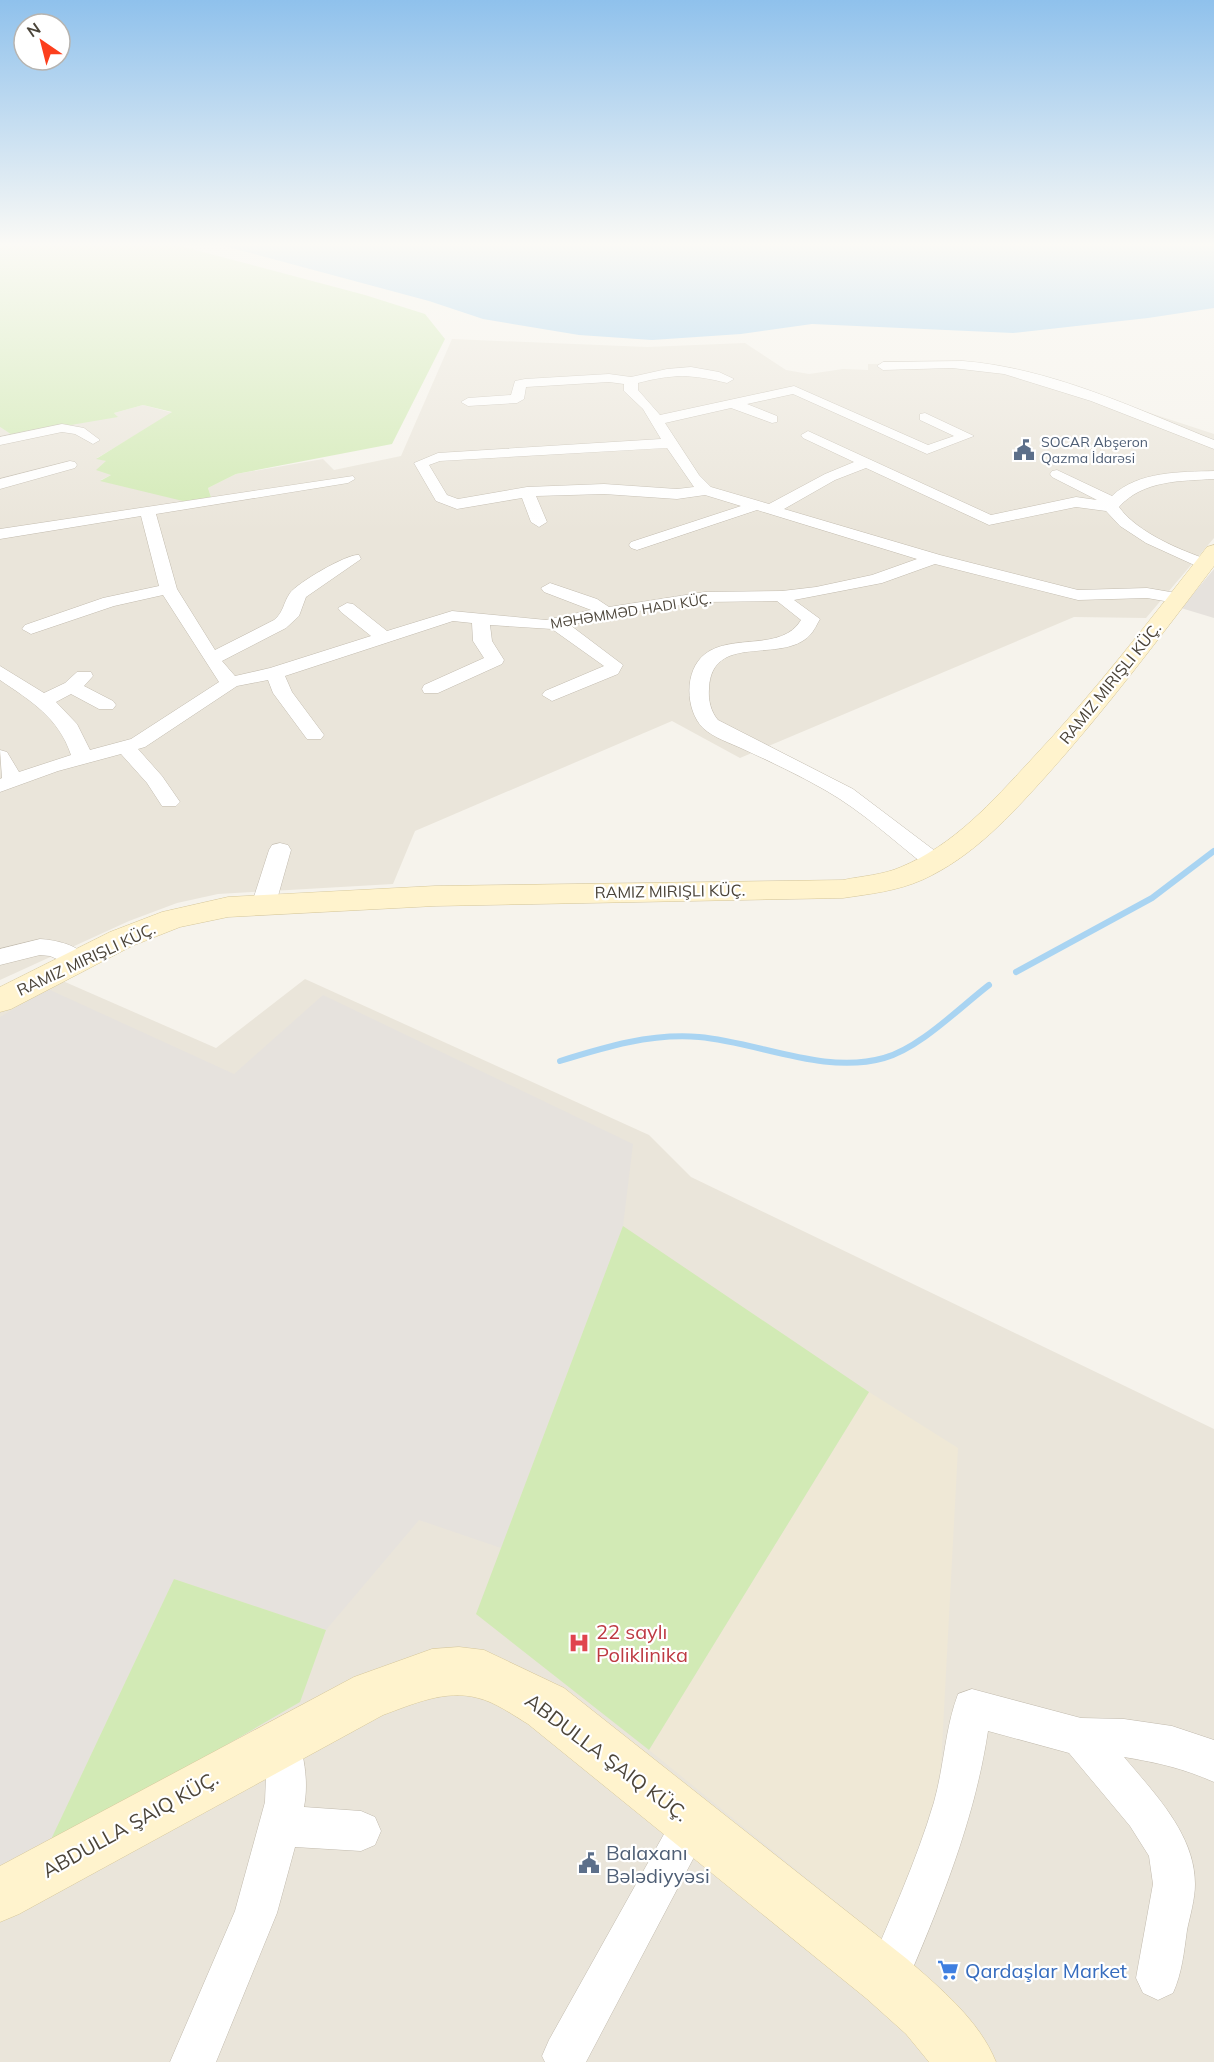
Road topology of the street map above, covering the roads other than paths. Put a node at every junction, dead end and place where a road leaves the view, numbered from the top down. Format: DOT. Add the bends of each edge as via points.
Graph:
graph roads {
  1 [pos="883,366"];
  2 [pos="726,379"];
  3 [pos="631,381"];
  4 [pos="468,402"];
  5 [pos="733,404"];
  6 [pos="1128,412"];
  7 [pos="925,417"];
  8 [pos="772,419"];
  9 [pos="658,420"];
  10 [pos="1110,421"];
  11 [pos="1177,430"];
  12 [pos="808,435"];
  13 [pos="93,440"];
  14 [pos="0,441"];
  15 [pos="1162,442"];
  16 [pos="671,443"];
  17 [pos="1214,445"];
  18 [pos="865,464"];
  19 [pos="70,465"];
  20 [pos="1057,474"];
  21 [pos="1214,475"];
  22 [pos="348,479"];
  23 [pos="0,484"];
  24 [pos="706,490"];
  25 [pos="527,492"];
  26 [pos="1113,504"];
  27 [pos="145,505"];
  28 [pos="762,508"];
  29 [pos="539,522"];
  30 [pos="0,534"];
  31 [pos="637,545"];
  32 [pos="1209,557"];
  33 [pos="353,559"];
  34 [pos="934,559"];
  35 [pos="550,588"];
  36 [pos="168,589"];
  37 [pos="782,596"];
  38 [pos="1176,598"];
  39 [pos="347,608"];
  40 [pos="606,612"];
  41 [pos="482,619"];
  42 [pos="555,623"];
  43 [pos="30,629"];
  44 [pos="383,636"];
  45 [pos="213,658"];
  46 [pos="0,672"];
  47 [pos="274,673"];
  48 [pos="231,682"];
  49 [pos="431,689"];
  50 [pos="552,695"];
  51 [pos="41,701"];
  52 [pos="106,705"];
  53 [pos="314,735"];
  54 [pos="126,748"];
  55 [pos="0,756"];
  56 [pos="82,758"];
  57 [pos="7,783"];
  58 [pos="169,801"];
  59 [pos="280,850"];
  60 [pos="935,862"];
  61 [pos="264,903"];
  62 [pos="0,957"];
  63 [pos="77,960"];
  64 [pos="0,1001"];
  65 [pos="1081,1737"];
  66 [pos="280,1742"];
  67 [pos="1214,1762"];
  68 [pos="692,1823"];
  69 [pos="280,1826"];
  70 [pos="361,1831"];
  71 [pos="0,1895"];
  72 [pos="1158,1978"];
  73 [pos="887,1979"];
  74 [pos="565,2056"];
  75 [pos="193,2062"];
  76 [pos="966,2062"];
  1 -- 6 [label="street" via="988,368 1040,381"];
  2 -- 3 [label="street" via="710,373 674,370"];
  3 -- 4 [label="street" via="588,372 520,384 517,399"];
  3 -- 9 [label="street" via="632,391"];
  5 -- 7 [label="street" via="794,390 927,450 967,436"];
  5 -- 8 [label="street"];
  5 -- 9 [label="street"];
  6 -- 10 [label="street"];
  6 -- 11 [label="street"];
  9 -- 16 [label="street"];
  11 -- 15 [label="street"];
  11 -- 17 [label="street"];
  12 -- 18 [label="street"];
  13 -- 14 [label="street" via="79,430 62,428"];
  16 -- 24 [label="street" via="693,478"];
  16 -- 25 [label="street" via="438,457 422,463 441,498 457,504"];
  18 -- 26 [label="street" via="989,520 1069,503"];
  18 -- 28 [label="street"];
  19 -- 23 [label="street"];
  20 -- 26 [label="street"];
  21 -- 26 [label="street" via="1155,482 1131,490"];
  22 -- 27 [label="street" via="180,506 155,498"];
  24 -- 25 [label="street" via="677,494 604,489"];
  24 -- 28 [label="street"];
  25 -- 29 [label="street"];
  26 -- 32 [label="street" via="1118,518 1178,554"];
  27 -- 30 [label="street"];
  27 -- 36 [label="street"];
  28 -- 31 [label="street"];
  28 -- 34 [label="street"];
  32 -- 38 [label="street, RAMIZ MIRIŞLI KÜÇ."];
  33 -- 45 [label="street" via="298,594 290,616 280,624"];
  34 -- 37 [label="street, MƏHƏMMƏD HADI KÜÇ." via="847,586"];
  34 -- 38 [label="street" via="1078,594 1147,592"];
  35 -- 40 [label="street"];
  36 -- 43 [label="street" via="109,602"];
  36 -- 45 [label="street"];
  37 -- 40 [label="street, MƏHƏMMƏD HADI KÜÇ." via="705,597"];
  37 -- 60 [label="street" via="811,619 808,626 786,641 720,654 701,668 697,677 707,720 836,788"];
  38 -- 60 [label="street, RAMIZ MIRIŞLI KÜÇ." via="1122,672 1066,738 998,812"];
  39 -- 44 [label="street"];
  40 -- 42 [label="street, MƏHƏMMƏD HADI KÜÇ."];
  41 -- 42 [label="street, MƏHƏMMƏD HADI KÜÇ." via="533,625"];
  41 -- 44 [label="street, MƏHƏMMƏD HADI KÜÇ." via="452,616"];
  41 -- 49 [label="street" via="482,640 495,660"];
  42 -- 50 [label="street" via="614,665"];
  44 -- 47 [label="street, MƏHƏMMƏD HADI KÜÇ."];
  45 -- 48 [label="street"];
  46 -- 51 [label="street"];
  47 -- 48 [label="street, MƏHƏMMƏD HADI KÜÇ."];
  47 -- 53 [label="street" via="283,693"];
  48 -- 54 [label="street, MƏHƏMMƏD HADI KÜÇ." via="158,732"];
  51 -- 52 [label="street" via="78,681"];
  51 -- 56 [label="street" via="71,726"];
  54 -- 56 [label="street, MƏHƏMMƏD HADI KÜÇ."];
  54 -- 58 [label="street"];
  55 -- 57 [label="street"];
  56 -- 57 [label="street, MƏHƏMMƏD HADI KÜÇ."];
  59 -- 61 [label="street"];
  60 -- 61 [label="street, RAMIZ MIRIŞLI KÜÇ." via="892,881 843,889"];
  61 -- 63 [label="street, RAMIZ MIRIŞLI KÜÇ." via="174,919"];
  62 -- 63 [label="street" via="49,946"];
  63 -- 64 [label="street, RAMIZ MIRIŞLI KÜÇ."];
  65 -- 67 [label="street" via="1124,1738 1172,1746"];
  65 -- 72 [label="street" via="1144,1812 1168,1849 1174,1884"];
  65 -- 73 [label="street" via="972,1708 962,1773 944,1835"];
  66 -- 68 [label="street, ABDULLA ŞAIQ KÜÇ." via="399,1682 432,1672 484,1674 546,1706"];
  66 -- 69 [label="street" via="286,1774"];
  66 -- 71 [label="street, ABDULLA ŞAIQ KÜÇ."];
  68 -- 73 [label="street, ABDULLA ŞAIQ KÜÇ."];
  68 -- 74 [label="street"];
  69 -- 70 [label="street"];
  69 -- 75 [label="street" via="256,1913"];
  73 -- 76 [label="street, ABDULLA ŞAIQ KÜÇ." via="926,2014"];
}
